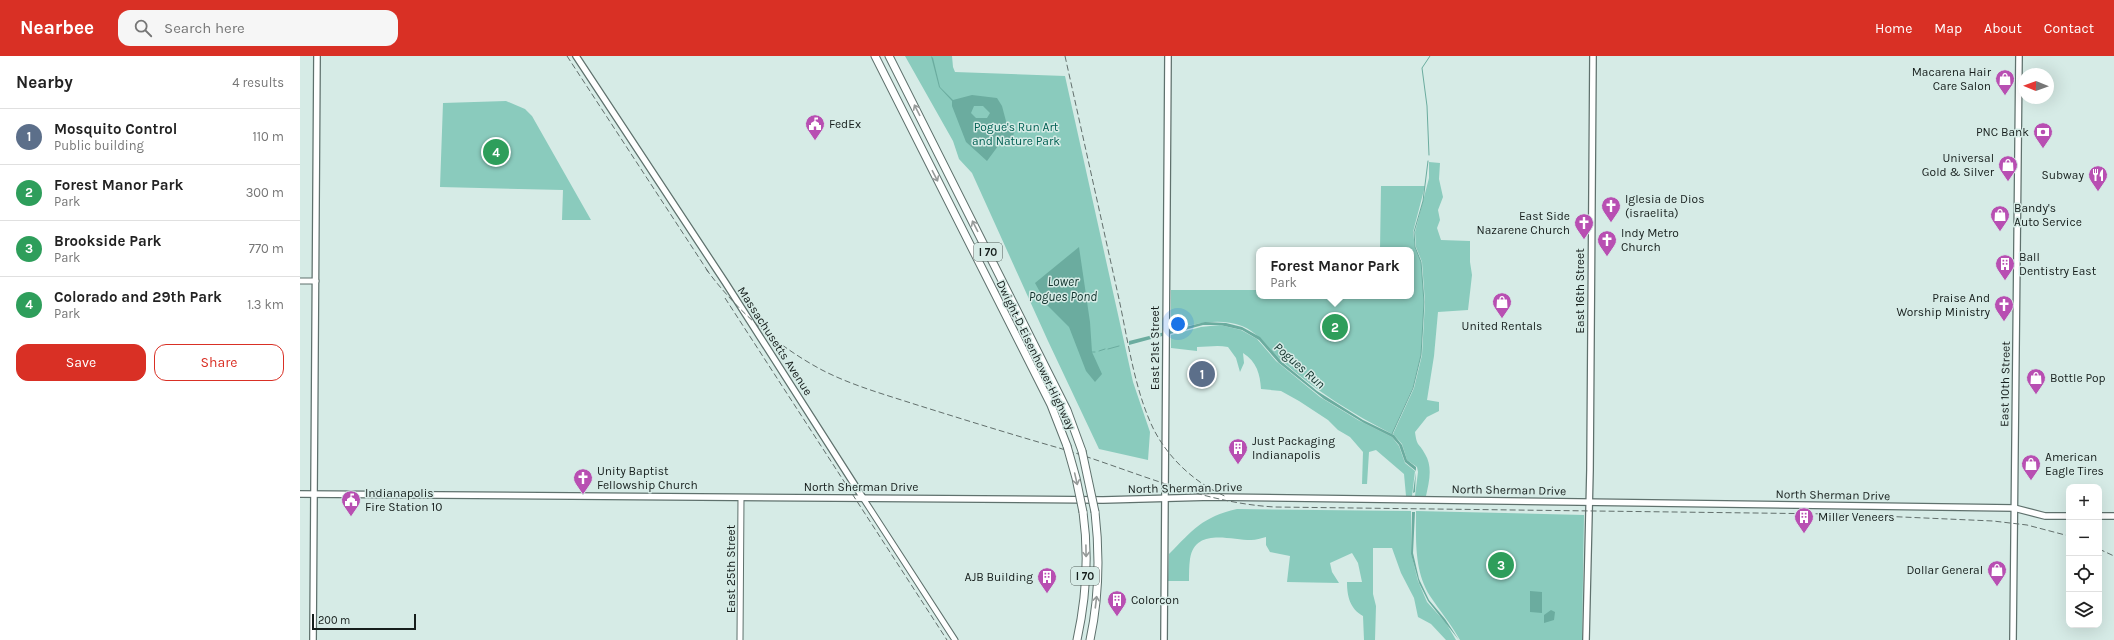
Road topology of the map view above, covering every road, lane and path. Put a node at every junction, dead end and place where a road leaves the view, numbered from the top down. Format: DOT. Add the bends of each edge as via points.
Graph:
graph roads {
  1 [pos="317,56"];
  2 [pos="576,56"];
  3 [pos="875,56"];
  4 [pos="889,56"];
  5 [pos="1168,56"];
  6 [pos="1593,56"];
  7 [pos="2019,56"];
  8 [pos="316,281"];
  9 [pos="300,282"];
  10 [pos="300,494"];
  11 [pos="315,494"];
  12 [pos="740,498"];
  13 [pos="863,498"];
  14 [pos="1165,498"];
  15 [pos="1589,503"];
  16 [pos="2014,508"];
  17 [pos="2066,516"];
  18 [pos="2102,516"];
  19 [pos="2114,516"];
  20 [pos="313,640"];
  21 [pos="740,640"];
  22 [pos="955,640"];
  23 [pos="1076,640"];
  24 [pos="1090,640"];
  25 [pos="1164,640"];
  26 [pos="1586,640"];
  27 [pos="2013,640"];
  1 -- 8 [label="main road"];
  2 -- 13 [label="main road, Massachusetts Avenue"];
  3 -- 23 [label="highway, Dwight D Eisenhower Highway / I 70, one-way, bridge" via="1051,405 1067,446 1076,478 1086,546 1085,577"];
  24 -- 4 [label="highway, Dwight D Eisenhower Highway / I 70, one-way, bridge" via="1098,573 1095,512 1082,451 1067,410"];
  5 -- 14 [label="main road, East 21st Street"];
  6 -- 15 [label="main road, East 16th Street"];
  7 -- 16 [label="main road, East 10th Street"];
  8 -- 9 [label="street"];
  8 -- 11 [label="main road"];
  10 -- 11 [label="main road, North Sherman Drive"];
  11 -- 12 [label="main road, North Sherman Drive"];
  11 -- 20 [label="main road"];
  12 -- 13 [label="main road, North Sherman Drive"];
  12 -- 21 [label="street, East 25th Street"];
  13 -- 14 [label="main road, North Sherman Drive"];
  13 -- 22 [label="street, Massachusetts Avenue"];
  14 -- 15 [label="main road, North Sherman Drive"];
  14 -- 25 [label="main road, East 21st Street"];
  15 -- 16 [label="main road, North Sherman Drive"];
  15 -- 26 [label="main road, East 16th Street"];
  16 -- 17 [label="main road, North Sherman Drive" via="2045,516"];
  16 -- 27 [label="main road, East 10th Street"];
  18 -- 19 [label="main road"];
}
